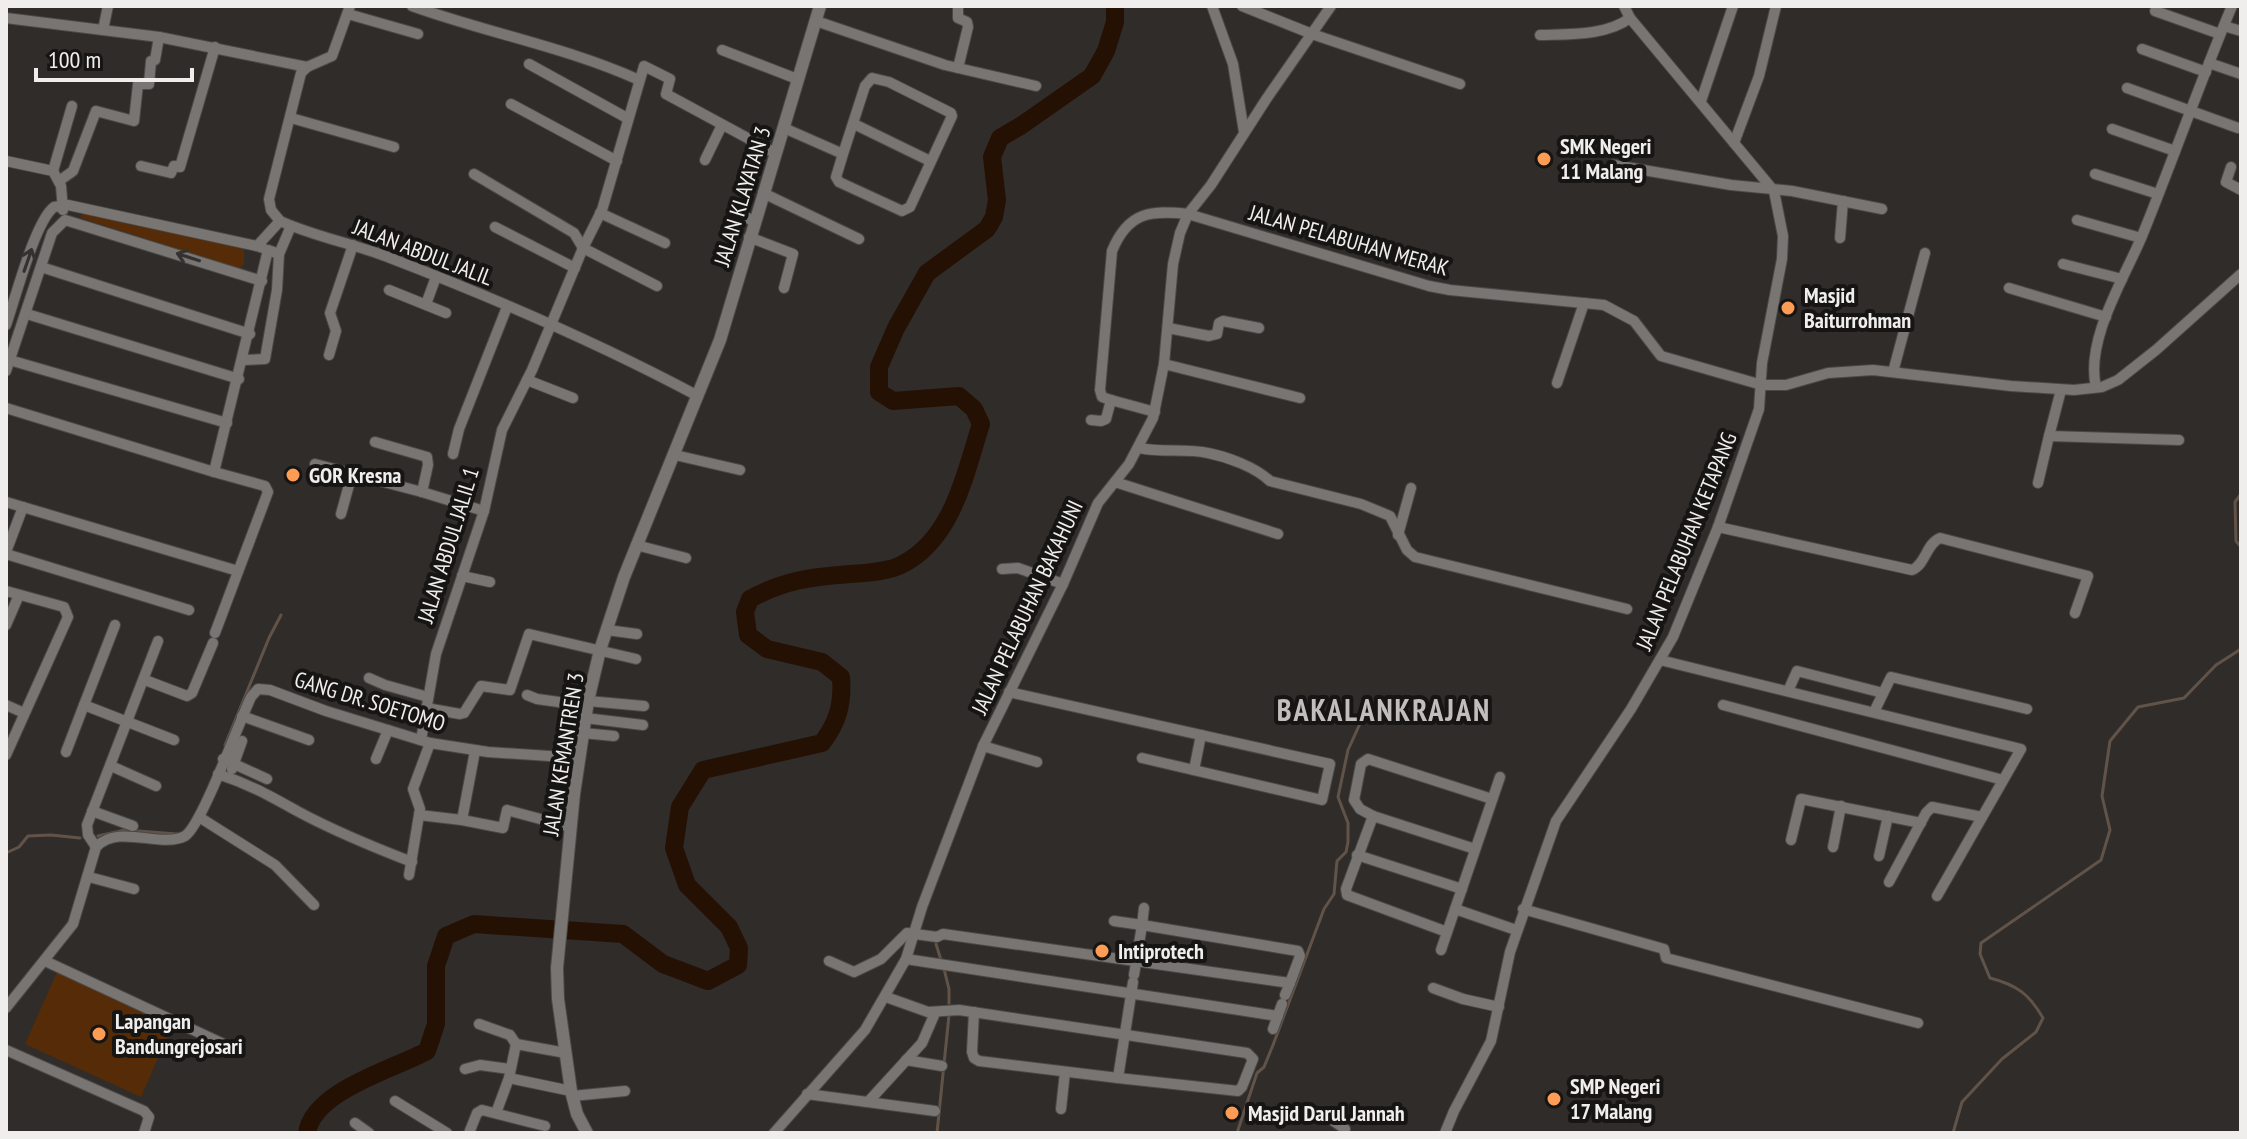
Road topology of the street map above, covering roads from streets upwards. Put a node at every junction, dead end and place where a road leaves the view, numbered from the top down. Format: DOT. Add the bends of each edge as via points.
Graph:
graph roads {
  1 [pos="108,6"];
  2 [pos="412,6"];
  3 [pos="820,6"];
  4 [pos="958,6"];
  5 [pos="1212,6"];
  6 [pos="1242,6"];
  7 [pos="1331,6"];
  8 [pos="1624,6"];
  9 [pos="1733,6"];
  10 [pos="1776,6"];
  11 [pos="2232,6"];
  12 [pos="349,10"];
  13 [pos="2155,11"];
  14 [pos="6,18"];
  15 [pos="1630,18"];
  16 [pos="816,21"];
  17 [pos="103,30"];
  18 [pos="2222,30"];
  19 [pos="2241,31"];
  20 [pos="418,34"];
  21 [pos="1312,34"];
  22 [pos="1540,35"];
  23 [pos="159,37"];
  24 [pos="215,47"];
  25 [pos="2142,49"];
  26 [pos="722,50"];
  27 [pos="529,64"];
  28 [pos="307,67"];
  29 [pos="2207,67"];
  30 [pos="958,68"];
  31 [pos="2241,74"];
  32 [pos="792,77"];
  33 [pos="639,80"];
  34 [pos="1460,84"];
  35 [pos="1036,86"];
  36 [pos="2127,88"];
  37 [pos="1701,101"];
  38 [pos="511,104"];
  39 [pos="72,106"];
  40 [pos="2190,110"];
  41 [pos="291,118"];
  42 [pos="627,118"];
  43 [pos="854,124"];
  44 [pos="722,125"];
  45 [pos="784,128"];
  46 [pos="2238,128"];
  47 [pos="2112,129"];
  48 [pos="1244,132"];
  49 [pos="1734,143"];
  50 [pos="394,147"];
  51 [pos="2175,151"];
  52 [pos="775,153"];
  53 [pos="843,154"];
  54 [pos="705,160"];
  55 [pos="6,161"];
  56 [pos="617,161"];
  57 [pos="930,161"];
  58 [pos="1614,165"];
  59 [pos="141,166"];
  60 [pos="2231,167"];
  61 [pos="474,174"];
  62 [pos="2095,174"];
  63 [pos="56,176"];
  64 [pos="2241,190"];
  65 [pos="1774,191"];
  66 [pos="763,193"];
  67 [pos="2158,194"];
  68 [pos="1843,201"];
  69 [pos="62,205"];
  70 [pos="1882,209"];
  71 [pos="600,213"];
  72 [pos="740,214"];
  73 [pos="1188,214"];
  74 [pos="65,220"];
  75 [pos="2077,220"];
  76 [pos="280,221"];
  77 [pos="753,221"];
  78 [pos="291,226"];
  79 [pos="495,227"];
  80 [pos="749,237"];
  81 [pos="1840,238"];
  82 [pos="2141,238"];
  83 [pos="859,239"];
  84 [pos="665,243"];
  85 [pos="353,245"];
  86 [pos="583,248"];
  87 [pos="268,250"];
  88 [pos="1925,253"];
  89 [pos="2063,264"];
  90 [pos="41,267"];
  91 [pos="575,268"];
  92 [pos="2241,274"];
  93 [pos="436,277"];
  94 [pos="2122,279"];
  95 [pos="262,281"];
  96 [pos="657,286"];
  97 [pos="784,288"];
  98 [pos="2009,288"];
  99 [pos="389,290"];
  100 [pos="1584,303"];
  101 [pos="426,304"];
  102 [pos="507,307"];
  103 [pos="446,313"];
  104 [pos="27,314"];
  105 [pos="2106,317"];
  106 [pos="552,323"];
  107 [pos="6,325"];
  108 [pos="1168,328"];
  109 [pos="1259,328"];
  110 [pos="250,334"];
  111 [pos="329,355"];
  112 [pos="8,360"];
  113 [pos="243,360"];
  114 [pos="1164,364"];
  115 [pos="6,371"];
  116 [pos="1893,372"];
  117 [pos="239,379"];
  118 [pos="527,380"];
  119 [pos="1557,383"];
  120 [pos="1762,385"];
  121 [pos="2096,387"];
  122 [pos="2061,390"];
  123 [pos="698,396"];
  124 [pos="573,398"];
  125 [pos="1300,398"];
  126 [pos="1111,400"];
  127 [pos="6,408"];
  128 [pos="1155,412"];
  129 [pos="1091,420"];
  130 [pos="227,423"];
  131 [pos="2049,436"];
  132 [pos="2179,440"];
  133 [pos="375,442"];
  134 [pos="1139,448"];
  135 [pos="453,454"];
  136 [pos="675,455"];
  137 [pos="315,464"];
  138 [pos="740,470"];
  139 [pos="214,472"];
  140 [pos="352,474"];
  141 [pos="1115,482"];
  142 [pos="2038,483"];
  143 [pos="1411,488"];
  144 [pos="422,492"];
  145 [pos="6,502"];
  146 [pos="23,507"];
  147 [pos="484,511"];
  148 [pos="341,514"];
  149 [pos="1718,527"];
  150 [pos="1278,534"];
  151 [pos="1398,535"];
  152 [pos="636,545"];
  153 [pos="6,553"];
  154 [pos="686,558"];
  155 [pos="1002,569"];
  156 [pos="238,571"];
  157 [pos="462,576"];
  158 [pos="490,582"];
  159 [pos="1063,584"];
  160 [pos="6,591"];
  161 [pos="19,595"];
  162 [pos="1627,609"];
  163 [pos="189,610"];
  164 [pos="2075,613"];
  165 [pos="6,625"];
  166 [pos="115,625"];
  167 [pos="607,630"];
  168 [pos="637,634"];
  169 [pos="158,641"];
  170 [pos="600,650"];
  171 [pos="636,659"];
  172 [pos="1660,660"];
  173 [pos="369,678"];
  174 [pos="145,680"];
  175 [pos="1788,691"];
  176 [pos="1009,692"];
  177 [pos="1883,693"];
  178 [pos="527,695"];
  179 [pos="427,703"];
  180 [pos="6,705"];
  181 [pos="84,705"];
  182 [pos="1723,705"];
  183 [pos="644,706"];
  184 [pos="587,708"];
  185 [pos="2027,709"];
  186 [pos="1874,712"];
  187 [pos="24,713"];
  188 [pos="242,716"];
  189 [pos="128,722"];
  190 [pos="643,725"];
  191 [pos="388,730"];
  192 [pos="583,733"];
  193 [pos="1201,735"];
  194 [pos="614,736"];
  195 [pos="174,740"];
  196 [pos="309,740"];
  197 [pos="242,741"];
  198 [pos="426,742"];
  199 [pos="983,746"];
  200 [pos="475,751"];
  201 [pos="66,752"];
  202 [pos="6,755"];
  203 [pos="579,758"];
  204 [pos="1142,758"];
  205 [pos="376,759"];
  206 [pos="1037,762"];
  207 [pos="111,766"];
  208 [pos="226,768"];
  209 [pos="1194,770"];
  210 [pos="1500,777"];
  211 [pos="267,779"];
  212 [pos="2003,780"];
  213 [pos="156,786"];
  214 [pos="1492,799"];
  215 [pos="1841,806"];
  216 [pos="92,811"];
  217 [pos="419,815"];
  218 [pos="1373,816"];
  219 [pos="1888,816"];
  220 [pos="199,817"];
  221 [pos="1982,817"];
  222 [pos="462,820"];
  223 [pos="1921,823"];
  224 [pos="133,826"];
  225 [pos="570,827"];
  226 [pos="1791,840"];
  227 [pos="96,847"];
  228 [pos="1833,847"];
  229 [pos="1475,849"];
  230 [pos="1357,855"];
  231 [pos="1879,856"];
  232 [pos="412,862"];
  233 [pos="409,875"];
  234 [pos="89,877"];
  235 [pos="1889,882"];
  236 [pos="134,889"];
  237 [pos="1462,889"];
  238 [pos="1937,896"];
  239 [pos="314,905"];
  240 [pos="1144,908"];
  241 [pos="1455,909"];
  242 [pos="1523,909"];
  243 [pos="1114,921"];
  244 [pos="1142,925"];
  245 [pos="1516,930"];
  246 [pos="1447,932"];
  247 [pos="914,933"];
  248 [pos="1441,950"];
  249 [pos="906,959"];
  250 [pos="45,961"];
  251 [pos="829,961"];
  252 [pos="1137,961"];
  253 [pos="1290,983"];
  254 [pos="1433,988"];
  255 [pos="1132,995"];
  256 [pos="886,997"];
  257 [pos="1499,1007"];
  258 [pos="6,1008"];
  259 [pos="974,1012"];
  260 [pos="935,1013"];
  261 [pos="1278,1016"];
  262 [pos="1918,1023"];
  263 [pos="479,1024"];
  264 [pos="1273,1029"];
  265 [pos="1124,1034"];
  266 [pos="516,1044"];
  267 [pos="230,1047"];
  268 [pos="6,1050"];
  269 [pos="566,1053"];
  270 [pos="906,1060"];
  271 [pos="942,1066"];
  272 [pos="465,1069"];
  273 [pos="1065,1072"];
  274 [pos="510,1074"];
  275 [pos="1118,1078"];
  276 [pos="625,1091"];
  277 [pos="572,1094"];
  278 [pos="807,1094"];
  279 [pos="395,1101"];
  280 [pos="868,1102"];
  281 [pos="1061,1109"];
  282 [pos="935,1111"];
  283 [pos="496,1113"];
  284 [pos="1322,1113"];
  285 [pos="355,1123"];
  286 [pos="545,1126"];
  287 [pos="144,1133"];
  288 [pos="369,1133"];
  289 [pos="447,1133"];
  290 [pos="469,1133"];
  291 [pos="587,1133"];
  292 [pos="774,1133"];
  293 [pos="1344,1133"];
  294 [pos="1445,1133"];
  1 -- 17 [label="street"];
  2 -- 33 [label="street" via="572,53"];
  3 -- 16 [label="street, JALAN KLAYATAN 3"];
  4 -- 30 [label="street" via="958,18 968,27"];
  5 -- 48 [label="street" via="1233,64"];
  6 -- 21 [label="street"];
  7 -- 21 [label="street, JALAN PELABUHAN BAKAHUNI"];
  8 -- 15 [label="street, JALAN PELABUHAN KETAPANG"];
  9 -- 37 [label="street"];
  10 -- 49 [label="street" via="1759,76"];
  11 -- 18 [label="street"];
  12 -- 20 [label="street"];
  12 -- 28 [label="street" via="332,56"];
  13 -- 18 [label="street"];
  14 -- 17 [label="street"];
  15 -- 22 [label="street" via="1593,32"];
  15 -- 37 [label="street, JALAN PELABUHAN KETAPANG"];
  16 -- 30 [label="street"];
  16 -- 45 [label="street, JALAN KLAYATAN 3"];
  17 -- 23 [label="street"];
  18 -- 19 [label="street"];
  18 -- 29 [label="street"];
  21 -- 34 [label="street"];
  21 -- 48 [label="street, JALAN PELABUHAN BAKAHUNI"];
  23 -- 24 [label="street"];
  23 -- 63 [label="street" via="149,84 138,84 134,121 96,111 73,171"];
  24 -- 28 [label="street"];
  24 -- 59 [label="street" via="180,167 174,166 171,173"];
  25 -- 29 [label="street"];
  26 -- 32 [label="street"];
  27 -- 42 [label="street"];
  28 -- 41 [label="street"];
  29 -- 31 [label="street"];
  29 -- 40 [label="street"];
  30 -- 35 [label="street"];
  33 -- 42 [label="street, JALAN ABDUL JALIL 1"];
  33 -- 44 [label="street" via="644,65 670,79 665,93"];
  36 -- 40 [label="street"];
  37 -- 49 [label="street, JALAN PELABUHAN KETAPANG"];
  38 -- 56 [label="street"];
  39 -- 63 [label="street"];
  40 -- 46 [label="street"];
  40 -- 51 [label="street"];
  41 -- 50 [label="street"];
  41 -- 76 [label="street" via="269,199"];
  42 -- 56 [label="street, JALAN ABDUL JALIL 1"];
  43 -- 53 [label="street"];
  43 -- 57 [label="street"];
  43 -- 57 [label="street" via="872,78 949,110 952,116"];
  44 -- 52 [label="street"];
  44 -- 54 [label="street"];
  45 -- 52 [label="street, JALAN KLAYATAN 3"];
  45 -- 53 [label="street"];
  47 -- 51 [label="street"];
  48 -- 73 [label="street, JALAN PELABUHAN BAKAHUNI"];
  49 -- 65 [label="street, JALAN PELABUHAN KETAPANG"];
  51 -- 67 [label="street"];
  52 -- 66 [label="street, JALAN KLAYATAN 3"];
  53 -- 57 [label="street" via="839,182 902,211 910,207"];
  55 -- 63 [label="street"];
  56 -- 71 [label="street, JALAN ABDUL JALIL 1"];
  58 -- 65 [label="street"];
  60 -- 64 [label="street" via="2227,184"];
  61 -- 86 [label="street" via="574,233"];
  62 -- 67 [label="street"];
  63 -- 69 [label="street"];
  65 -- 68 [label="street"];
  65 -- 120 [label="street, JALAN PELABUHAN KETAPANG" via="1782,259"];
  66 -- 77 [label="street, JALAN KLAYATAN 3"];
  66 -- 83 [label="street"];
  67 -- 82 [label="street"];
  68 -- 70 [label="street"];
  68 -- 81 [label="street"];
  69 -- 74 [label="street"];
  69 -- 87 [label="street"];
  107 -- 69 [label="street, one-way" via="44,219"];
  71 -- 84 [label="street"];
  71 -- 86 [label="street, JALAN ABDUL JALIL 1"];
  72 -- 77 [label="street"];
  73 -- 100 [label="street, JALAN PELABUHAN MERAK" via="1429,286"];
  73 -- 108 [label="street, JALAN PELABUHAN BAKAHUNI" via="1173,264"];
  73 -- 126 [label="street, JALAN PELABUHAN MERAK" via="1160,211 1140,216 1118,236 1112,251 1100,390"];
  74 -- 90 [label="street" via="52,233"];
  95 -- 74 [label="street, one-way"];
  75 -- 82 [label="street"];
  76 -- 78 [label="street, JALAN ABDUL JALIL"];
  76 -- 87 [label="street"];
  77 -- 80 [label="street, JALAN KLAYATAN 3"];
  78 -- 85 [label="street, JALAN ABDUL JALIL"];
  78 -- 87 [label="street"];
  79 -- 91 [label="street"];
  80 -- 97 [label="street" via="793,254"];
  80 -- 123 [label="street, JALAN KLAYATAN 3" via="725,325"];
  82 -- 94 [label="street"];
  85 -- 93 [label="street, JALAN ABDUL JALIL"];
  85 -- 111 [label="street" via="330,313 336,331"];
  86 -- 91 [label="street, JALAN ABDUL JALIL 1"];
  86 -- 96 [label="street"];
  87 -- 95 [label="street"];
  87 -- 113 [label="street" via="277,290 267,353 260,361"];
  88 -- 116 [label="street"];
  89 -- 94 [label="street"];
  90 -- 104 [label="street"];
  90 -- 110 [label="street"];
  91 -- 106 [label="street, JALAN ABDUL JALIL 1"];
  92 -- 121 [label="street" via="2118,380"];
  93 -- 101 [label="street"];
  93 -- 102 [label="street, JALAN ABDUL JALIL"];
  94 -- 105 [label="street"];
  95 -- 110 [label="street"];
  98 -- 105 [label="street"];
  99 -- 101 [label="street"];
  100 -- 119 [label="street"];
  100 -- 120 [label="street, JALAN PELABUHAN MERAK" via="1628,316 1661,356"];
  101 -- 103 [label="street"];
  102 -- 106 [label="street, JALAN ABDUL JALIL"];
  102 -- 135 [label="street"];
  104 -- 112 [label="street"];
  104 -- 117 [label="street"];
  105 -- 121 [label="street" via="2094,359"];
  106 -- 118 [label="street, JALAN ABDUL JALIL 1"];
  106 -- 123 [label="street, JALAN ABDUL JALIL"];
  108 -- 109 [label="street" via="1209,336 1217,334 1223,321"];
  108 -- 114 [label="street, JALAN PELABUHAN BAKAHUNI"];
  110 -- 113 [label="street"];
  112 -- 115 [label="street"];
  112 -- 130 [label="street"];
  113 -- 117 [label="street"];
  114 -- 125 [label="street"];
  114 -- 128 [label="street, JALAN PELABUHAN BAKAHUNI"];
  116 -- 120 [label="street" via="1837,371 1786,385"];
  116 -- 122 [label="street"];
  117 -- 130 [label="street"];
  118 -- 124 [label="street"];
  118 -- 147 [label="street, JALAN ABDUL JALIL 1" via="502,430"];
  120 -- 149 [label="street, JALAN PELABUHAN KETAPANG" via="1755,426"];
  121 -- 122 [label="street"];
  122 -- 131 [label="street"];
  123 -- 136 [label="street, JALAN KEMANTREN 3"];
  126 -- 128 [label="street"];
  126 -- 129 [label="street" via="1106,419"];
  127 -- 139 [label="street"];
  128 -- 134 [label="street, JALAN PELABUHAN BAKAHUNI"];
  130 -- 139 [label="street"];
  131 -- 132 [label="street"];
  131 -- 142 [label="street"];
  133 -- 144 [label="street" via="427,457"];
  134 -- 141 [label="street, JALAN PELABUHAN BAKAHUNI"];
  134 -- 151 [label="street" via="1208,452 1260,471 1270,481 1390,516"];
  136 -- 138 [label="street"];
  136 -- 152 [label="street, JALAN KEMANTREN 3"];
  137 -- 140 [label="street"];
  139 -- 156 [label="street" via="267,488"];
  140 -- 144 [label="street"];
  140 -- 148 [label="street"];
  141 -- 150 [label="street"];
  141 -- 159 [label="street, JALAN PELABUHAN BAKAHUNI" via="1098,503"];
  143 -- 151 [label="street"];
  144 -- 147 [label="street"];
  145 -- 146 [label="street"];
  146 -- 153 [label="street"];
  146 -- 156 [label="street"];
  147 -- 157 [label="street, JALAN ABDUL JALIL 1"];
  149 -- 164 [label="street" via="1912,570 1940,538 2088,576"];
  149 -- 172 [label="street, JALAN PELABUHAN KETAPANG"];
  151 -- 162 [label="street" via="1415,557"];
  152 -- 154 [label="street"];
  152 -- 167 [label="street, JALAN KEMANTREN 3"];
  153 -- 163 [label="street"];
  155 -- 159 [label="street" via="1018,568"];
  156 -- 174 [label="street" via="192,693 187,696"];
  157 -- 158 [label="street"];
  157 -- 179 [label="street, JALAN ABDUL JALIL 1" via="436,654"];
  159 -- 176 [label="street, JALAN PELABUHAN BAKAHUNI"];
  160 -- 161 [label="street"];
  161 -- 165 [label="street"];
  161 -- 187 [label="street" via="68,611"];
  166 -- 181 [label="street"];
  167 -- 168 [label="street"];
  167 -- 170 [label="street, JALAN KEMANTREN 3"];
  169 -- 174 [label="street"];
  170 -- 171 [label="street"];
  170 -- 179 [label="street" via="529,634 510,690 481,686 460,714"];
  170 -- 184 [label="street, JALAN KEMANTREN 3"];
  172 -- 175 [label="street"];
  172 -- 242 [label="street, JALAN PELABUHAN KETAPANG" via="1556,821"];
  173 -- 179 [label="street"];
  174 -- 189 [label="street"];
  175 -- 177 [label="street" via="1797,671"];
  175 -- 186 [label="street"];
  176 -- 193 [label="street"];
  176 -- 199 [label="street, JALAN PELABUHAN BAKAHUNI"];
  177 -- 185 [label="street" via="1891,677"];
  177 -- 186 [label="street"];
  178 -- 184 [label="street"];
  179 -- 198 [label="street, JALAN ABDUL JALIL 1"];
  180 -- 187 [label="street"];
  181 -- 189 [label="street"];
  181 -- 201 [label="street"];
  182 -- 212 [label="street"];
  183 -- 184 [label="street"];
  184 -- 190 [label="street"];
  184 -- 192 [label="street, JALAN KEMANTREN 3"];
  186 -- 212 [label="street" via="2021,749"];
  187 -- 202 [label="street"];
  188 -- 191 [label="street, GANG DR. SOETOMO" via="255,691 263,689"];
  188 -- 196 [label="street"];
  188 -- 208 [label="street, GANG DR. SOETOMO"];
  189 -- 195 [label="street"];
  189 -- 207 [label="street"];
  191 -- 198 [label="street, GANG DR. SOETOMO"];
  191 -- 205 [label="street"];
  192 -- 194 [label="street"];
  192 -- 203 [label="street, JALAN KEMANTREN 3"];
  193 -- 209 [label="street"];
  193 -- 209 [label="street" via="1330,764 1322,800"];
  197 -- 208 [label="street"];
  198 -- 200 [label="street, GANG DR. SOETOMO"];
  198 -- 217 [label="street, JALAN ABDUL JALIL 1" via="413,789"];
  199 -- 206 [label="street"];
  199 -- 247 [label="street, JALAN PELABUHAN BAKAHUNI"];
  200 -- 203 [label="street, GANG DR. SOETOMO"];
  200 -- 222 [label="street"];
  203 -- 225 [label="street, JALAN KEMANTREN 3"];
  204 -- 209 [label="street"];
  207 -- 213 [label="street"];
  207 -- 216 [label="street"];
  208 -- 211 [label="street"];
  208 -- 220 [label="street, GANG DR. SOETOMO"];
  208 -- 232 [label="street" via="297,811"];
  210 -- 214 [label="street"];
  212 -- 221 [label="street"];
  214 -- 218 [label="street" via="1368,759 1361,764 1354,800"];
  214 -- 229 [label="street"];
  215 -- 219 [label="street"];
  215 -- 226 [label="street" via="1801,799"];
  215 -- 228 [label="street"];
  216 -- 224 [label="street"];
  216 -- 227 [label="street" via="87,830"];
  217 -- 222 [label="street"];
  217 -- 232 [label="street, JALAN ABDUL JALIL 1"];
  218 -- 229 [label="street"];
  218 -- 230 [label="street"];
  219 -- 223 [label="street"];
  219 -- 231 [label="street"];
  220 -- 227 [label="street" via="187,834 177,838 118,837"];
  220 -- 239 [label="street" via="275,865"];
  221 -- 223 [label="street" via="1932,807"];
  221 -- 238 [label="street"];
  222 -- 225 [label="street" via="503,828 507,810"];
  223 -- 235 [label="street"];
  225 -- 269 [label="street, JALAN KEMANTREN 3" via="557,968"];
  227 -- 234 [label="street"];
  229 -- 237 [label="street"];
  230 -- 237 [label="street"];
  230 -- 246 [label="street" via="1346,889 1350,898"];
  232 -- 233 [label="street, JALAN ABDUL JALIL 1"];
  234 -- 236 [label="street"];
  234 -- 250 [label="street" via="73,924"];
  237 -- 241 [label="street"];
  240 -- 244 [label="street"];
  241 -- 245 [label="street"];
  241 -- 246 [label="street"];
  242 -- 245 [label="street, JALAN PELABUHAN KETAPANG"];
  242 -- 262 [label="street" via="1664,949 1666,958"];
  243 -- 244 [label="street"];
  244 -- 252 [label="street"];
  244 -- 253 [label="street" via="1298,951"];
  245 -- 257 [label="street, JALAN PELABUHAN KETAPANG"];
  246 -- 248 [label="street"];
  247 -- 249 [label="street, JALAN PELABUHAN BAKAHUNI"];
  247 -- 251 [label="street" via="901,936 881,959 858,971"];
  247 -- 252 [label="street"];
  249 -- 255 [label="street"];
  249 -- 256 [label="street, JALAN PELABUHAN BAKAHUNI"];
  250 -- 258 [label="street"];
  250 -- 267 [label="street"];
  252 -- 253 [label="street"];
  252 -- 255 [label="street"];
  253 -- 261 [label="street"];
  254 -- 257 [label="street"];
  255 -- 261 [label="street"];
  255 -- 265 [label="street"];
  256 -- 260 [label="street"];
  256 -- 278 [label="street, JALAN PELABUHAN BAKAHUNI" via="865,1030"];
  257 -- 294 [label="street, JALAN PELABUHAN KETAPANG" via="1486,1051"];
  259 -- 260 [label="street"];
  259 -- 265 [label="street"];
  259 -- 273 [label="street" via="974,1058"];
  260 -- 270 [label="street" via="927,1036"];
  261 -- 264 [label="street"];
  263 -- 266 [label="street" via="510,1035"];
  265 -- 275 [label="street"];
  265 -- 275 [label="street" via="1247,1053 1253,1059 1238,1091"];
  266 -- 269 [label="street"];
  266 -- 274 [label="street"];
  268 -- 287 [label="street" via="144,1111 149,1117"];
  269 -- 277 [label="street, JALAN KEMANTREN 3"];
  270 -- 271 [label="street"];
  270 -- 280 [label="street"];
  272 -- 274 [label="street" via="480,1065"];
  273 -- 275 [label="street"];
  273 -- 281 [label="street"];
  274 -- 277 [label="street"];
  274 -- 283 [label="street"];
  276 -- 277 [label="street"];
  277 -- 291 [label="street, JALAN KEMANTREN 3"];
  278 -- 280 [label="street"];
  278 -- 292 [label="street, JALAN PELABUHAN BAKAHUNI"];
  279 -- 289 [label="street"];
  280 -- 282 [label="street"];
  283 -- 286 [label="street"];
  283 -- 290 [label="street" via="480,1110"];
  284 -- 293 [label="street" via="1344,1127"];
  285 -- 288 [label="street"];
}
